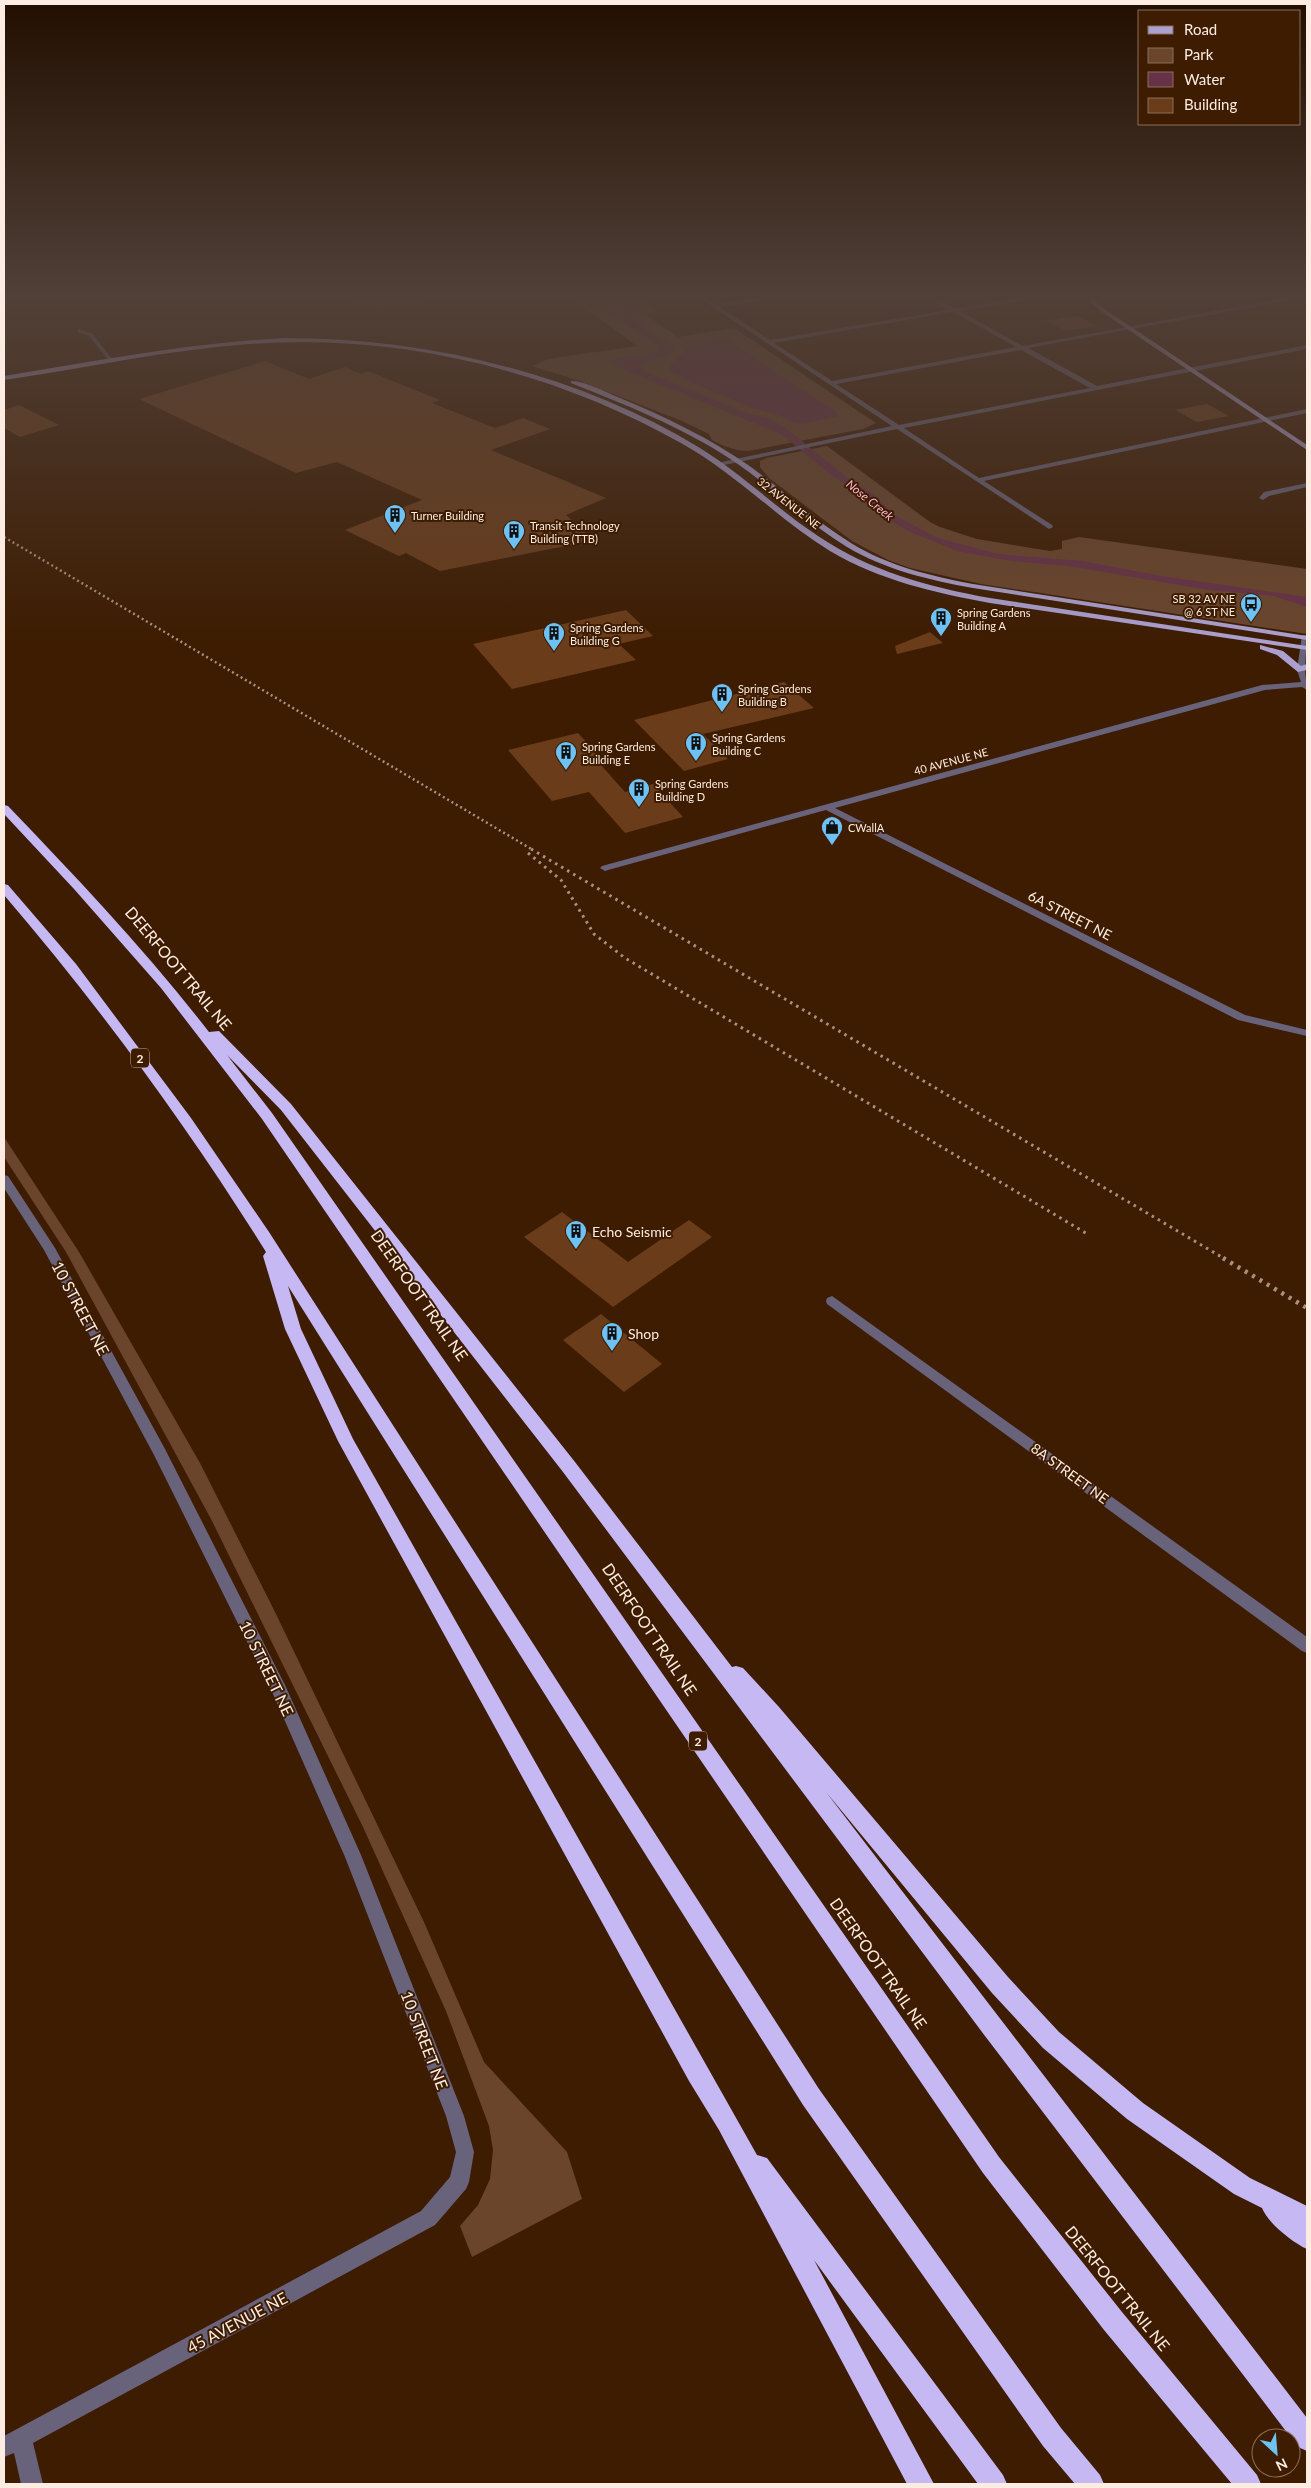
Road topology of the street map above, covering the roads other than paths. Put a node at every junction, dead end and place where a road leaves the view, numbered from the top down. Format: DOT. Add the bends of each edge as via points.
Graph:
graph roads {
  1 [pos="616,410"];
  2 [pos="645,410"];
  3 [pos="872,410"];
  4 [pos="983,410"];
  5 [pos="1250,410"];
  6 [pos="1307,411"];
  7 [pos="1264,420"];
  8 [pos="897,427"];
  9 [pos="1307,448"];
  10 [pos="736,460"];
  11 [pos="720,464"];
  12 [pos="978,480"];
  13 [pos="1307,485"];
  14 [pos="1263,498"];
  15 [pos="1049,527"];
  16 [pos="1232,637"];
  17 [pos="1306,638"];
  18 [pos="1305,647"];
  19 [pos="1304,668"];
  20 [pos="1306,686"];
  21 [pos="826,807"];
  22 [pos="4,808"];
  23 [pos="605,868"];
  24 [pos="4,888"];
  25 [pos="166,985"];
  26 [pos="1307,1033"];
  27 [pos="4,1179"];
  28 [pos="264,1236"];
  29 [pos="832,1301"];
  30 [pos="697,1634"];
  31 [pos="1307,1646"];
  32 [pos="727,2122"];
  33 [pos="458,2182"];
  34 [pos="1259,2195"];
  35 [pos="1307,2218"];
  36 [pos="1307,2237"];
  37 [pos="1307,2438"];
  38 [pos="12,2443"];
  39 [pos="32,2484"];
  40 [pos="921,2484"];
  41 [pos="994,2484"];
  42 [pos="1091,2484"];
  43 [pos="1248,2484"];
  1 -- 11 [label="main road, 32 AVENUE NE" via="647,423"];
  2 -- 10 [label="main road, 32 AVENUE NE"];
  3 -- 8 [label="street"];
  4 -- 8 [label="street"];
  5 -- 7 [label="main road"];
  6 -- 7 [label="street"];
  7 -- 9 [label="main road"];
  7 -- 12 [label="street"];
  8 -- 10 [label="street"];
  8 -- 12 [label="street"];
  10 -- 11 [label="street"];
  10 -- 17 [label="main road, 32 AVENUE NE" via="848,544 873,558 922,576"];
  11 -- 16 [label="main road, 32 AVENUE NE" via="837,552 911,584 943,593"];
  12 -- 15 [label="street"];
  13 -- 14 [label="street" via="1266,494"];
  16 -- 18 [label="main road, 32 AVENUE NE"];
  16 -- 19 [label="main road" via="1280,653"];
  17 -- 18 [label="street"];
  18 -- 19 [label="street"];
  19 -- 20 [label="street"];
  20 -- 21 [label="street, 40 AVENUE NE" via="1265,687"];
  21 -- 23 [label="street, 40 AVENUE NE"];
  21 -- 26 [label="street, 6A STREET NE" via="1242,1018"];
  22 -- 25 [label="highway, DEERFOOT TRAIL NE / 2"];
  24 -- 28 [label="highway, 2" via="72,967 186,1121"];
  25 -- 30 [label="highway" via="286,1107"];
  25 -- 43 [label="highway, DEERFOOT TRAIL NE / 2" via="273,1124 991,2165 1113,2321"];
  27 -- 33 [label="street, 10 STREET NE" via="49,1248 156,1445 279,1690 353,1855 455,2116 465,2152"];
  28 -- 32 [label="highway" via="293,1329 346,1441"];
  28 -- 42 [label="highway, 2" via="811,2097 1052,2437"];
  29 -- 31 [label="street, 8A STREET NE"];
  30 -- 34 [label="highway" via="772,1713 1000,1985 1051,2040 1135,2111"];
  30 -- 37 [label="highway" via="762,1725"];
  32 -- 40 [label="highway"];
  32 -- 41 [label="highway"];
  33 -- 38 [label="street, 45 AVENUE NE" via="428,2218"];
  34 -- 35 [label="highway"];
  34 -- 36 [label="highway"];
  38 -- 39 [label="street"];
}
